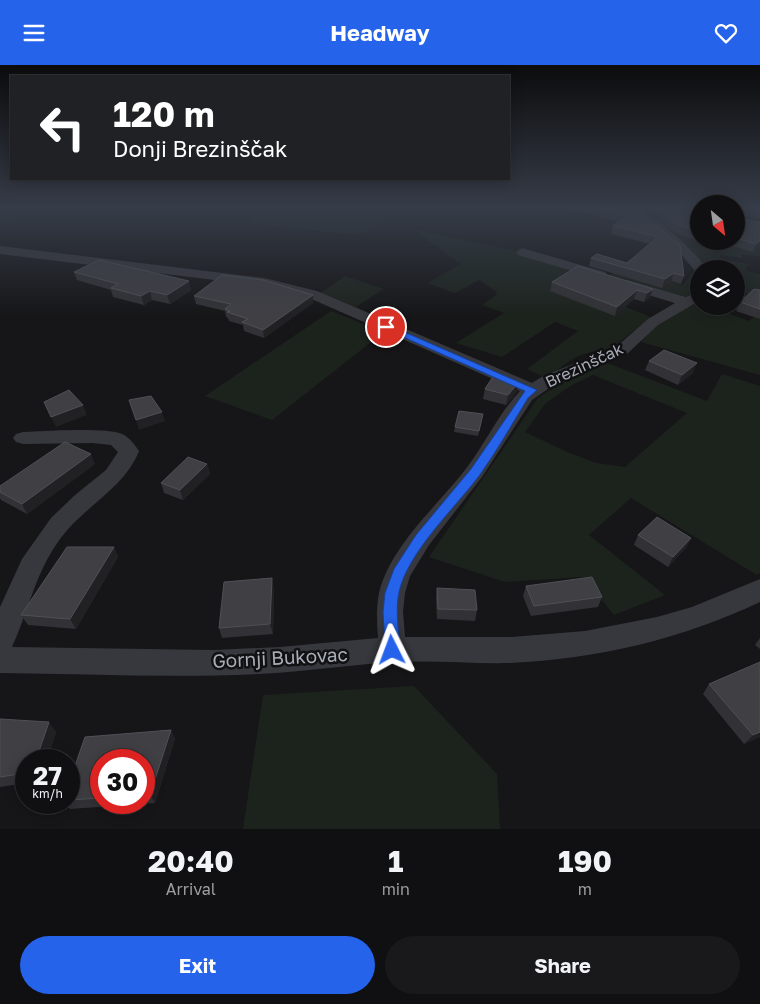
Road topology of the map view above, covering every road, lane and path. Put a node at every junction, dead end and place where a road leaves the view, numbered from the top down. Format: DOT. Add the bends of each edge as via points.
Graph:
graph roads {
  1 [pos="678,245"];
  2 [pos="0,250"];
  3 [pos="522,252"];
  4 [pos="693,260"];
  5 [pos="690,297"];
  6 [pos="690,300"];
  7 [pos="532,390"];
  8 [pos="23,438"];
  9 [pos="760,590"];
  10 [pos="0,643"];
  11 [pos="392,650"];
  12 [pos="0,660"];
  1 -- 4 [label="street"];
  2 -- 7 [label="street" via="281,286 312,295"];
  3 -- 5 [label="street, Brezinščak"];
  6 -- 7 [label="street, Brezinščak" via="653,322 618,352"];
  7 -- 11 [label="street, Brezinščak" via="475,472 420,539 399,573 390,612"];
  8 -- 10 [label="street" via="116,439 129,451 125,463 114,476 75,507 45,543 19,591"];
  9 -- 11 [label="street, Gornji Bukovac" via="699,616 620,638 553,647 476,651"];
  11 -- 12 [label="street, Gornji Bukovac" via="245,662"];
}
